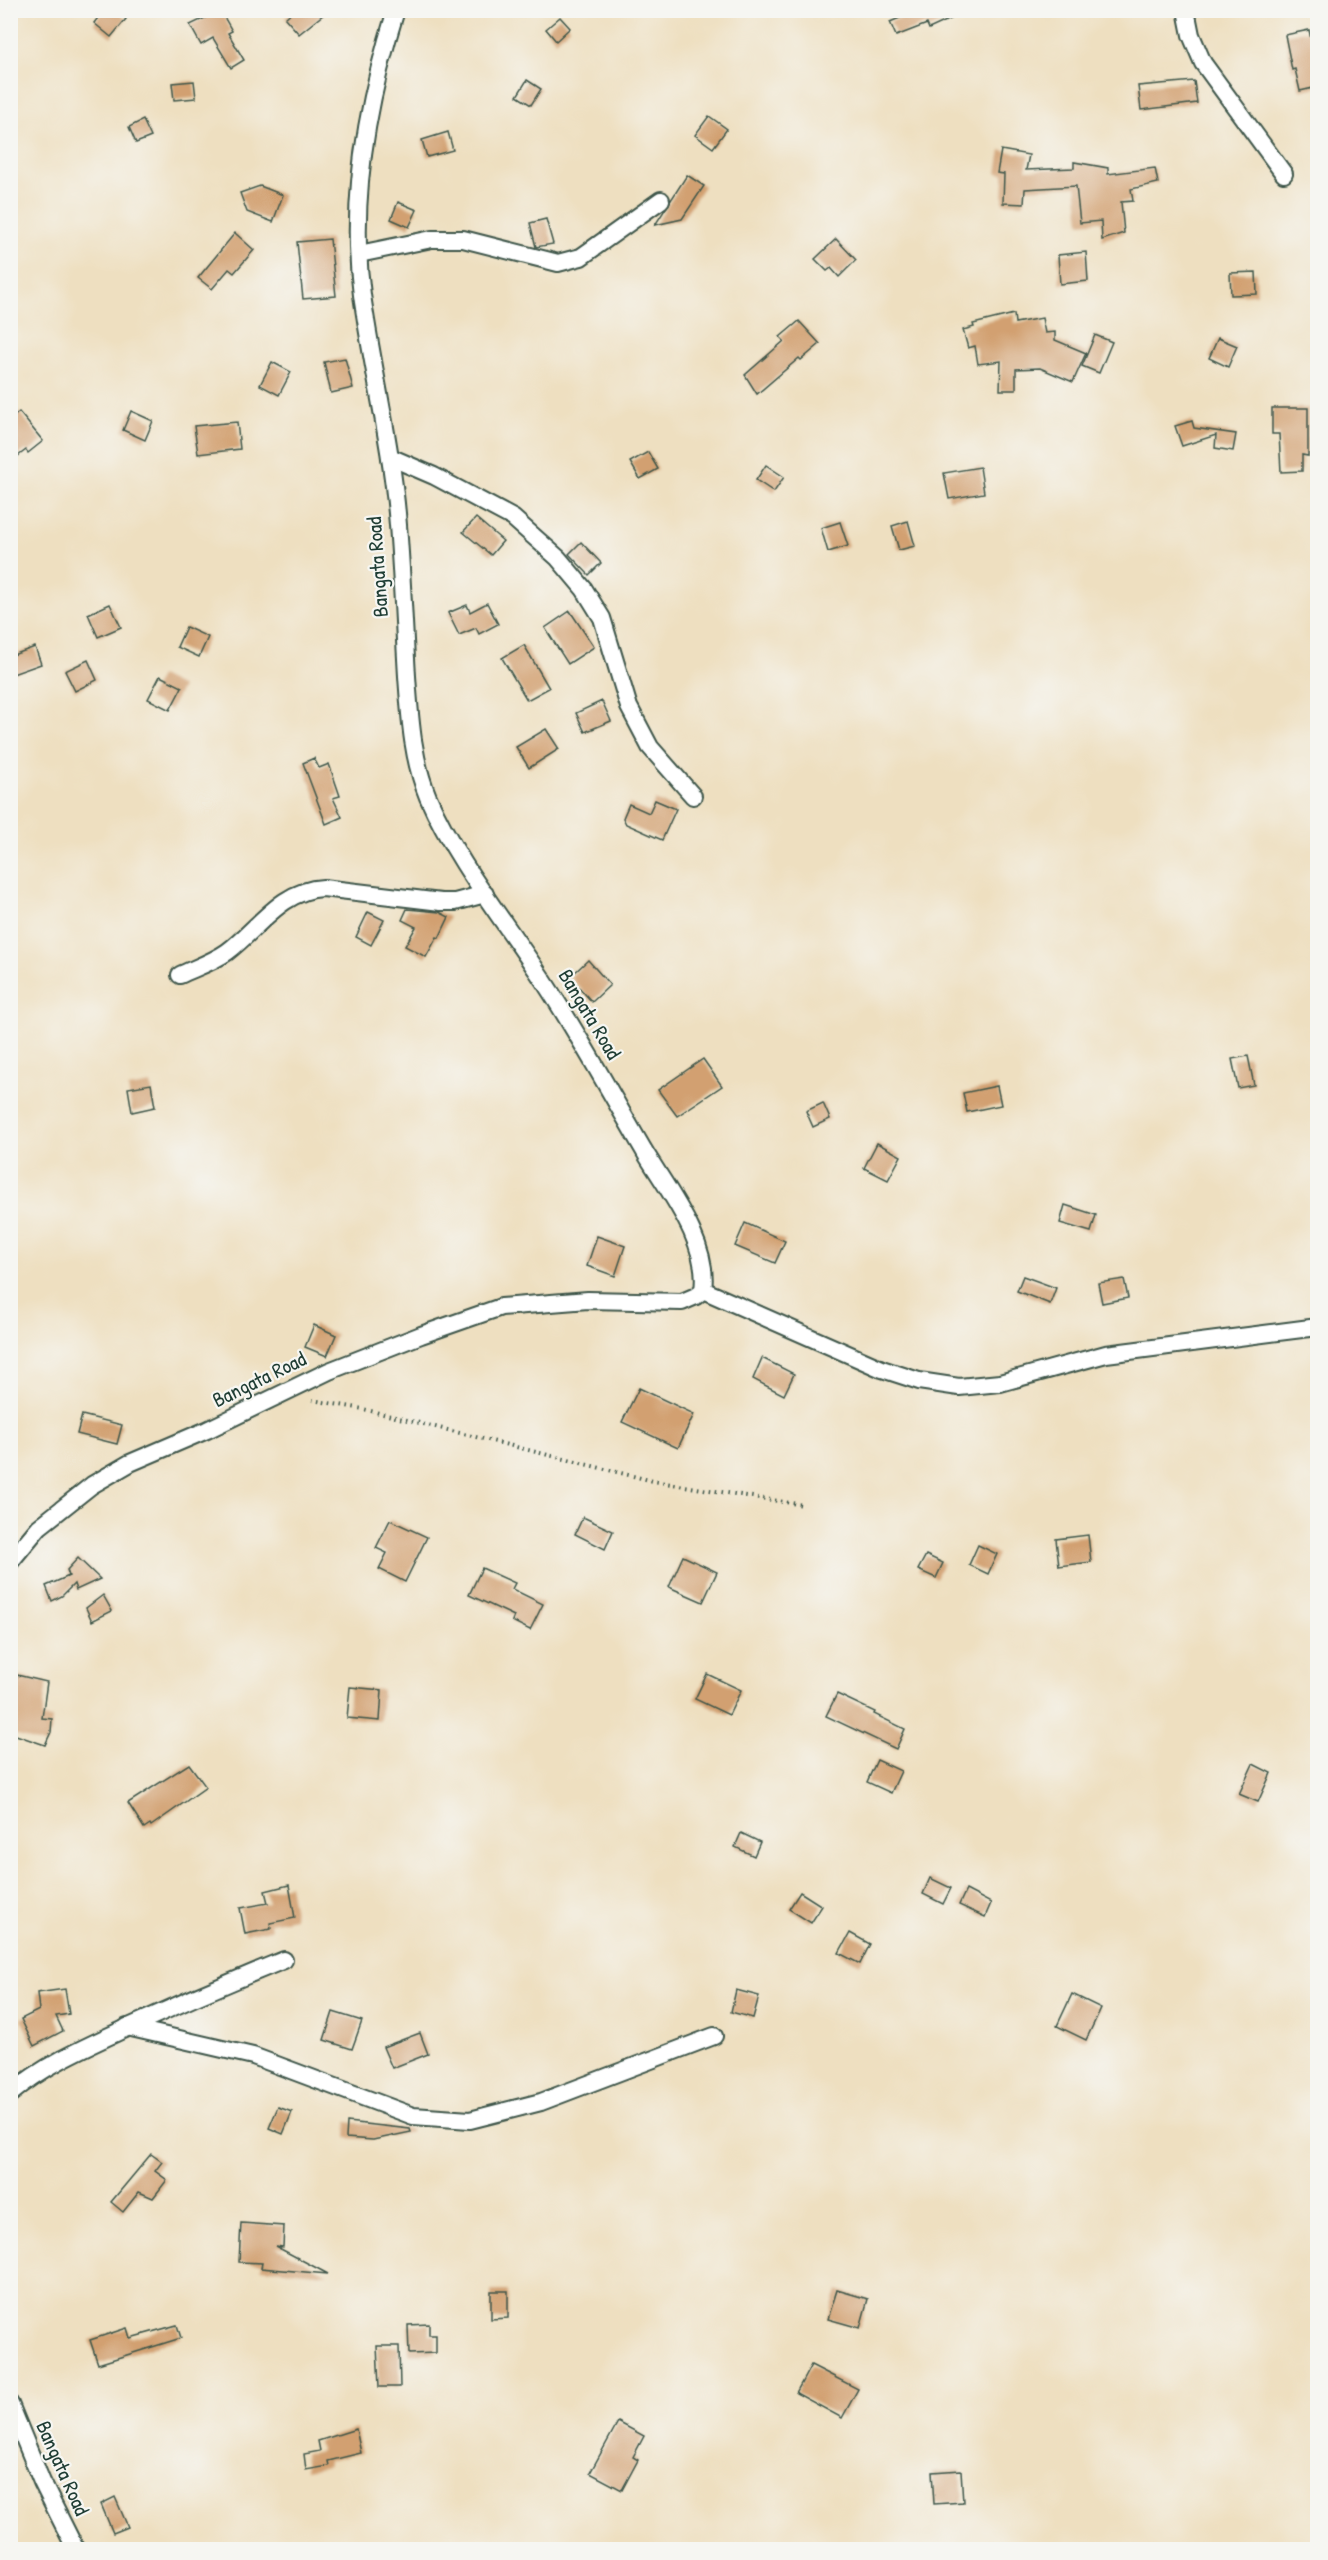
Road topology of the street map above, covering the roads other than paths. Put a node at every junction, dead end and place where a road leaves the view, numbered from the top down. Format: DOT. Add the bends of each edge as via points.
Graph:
graph roads {
  1 [pos="396,10"];
  2 [pos="1186,10"];
  3 [pos="1284,174"];
  4 [pos="661,200"];
  5 [pos="358,254"];
  6 [pos="390,457"];
  7 [pos="693,796"];
  8 [pos="485,894"];
  9 [pos="180,975"];
  10 [pos="703,1290"];
  11 [pos="1317,1327"];
  12 [pos="10,1562"];
  13 [pos="284,1960"];
  14 [pos="127,2027"];
  15 [pos="714,2036"];
  16 [pos="10,2094"];
  17 [pos="10,2404"];
  18 [pos="76,2550"];
  1 -- 5 [label="street, Bangata Road" via="366,127"];
  2 -- 3 [label="street" via="1203,63"];
  4 -- 5 [label="street" via="581,257 558,263 463,239 432,238"];
  5 -- 6 [label="street, Bangata Road"];
  6 -- 7 [label="street" via="513,518 558,558 602,618 629,707 650,747"];
  6 -- 8 [label="street, Bangata Road" via="412,739 428,795"];
  8 -- 9 [label="street" via="441,902 306,889 280,905 226,953"];
  8 -- 10 [label="street, Bangata Road" via="564,1012 687,1222 703,1265"];
  10 -- 11 [label="street" via="882,1369 920,1381 959,1387 1000,1383 1106,1354"];
  10 -- 12 [label="street, Bangata Road" via="682,1302 588,1300 501,1307 329,1371 130,1462 92,1485 39,1527"];
  13 -- 14 [label="street"];
  14 -- 15 [label="street" via="253,2056 413,2116 470,2120 541,2102"];
  14 -- 16 [label="street" via="58,2059"];
  17 -- 18 [label="street, Bangata Road"];
}
